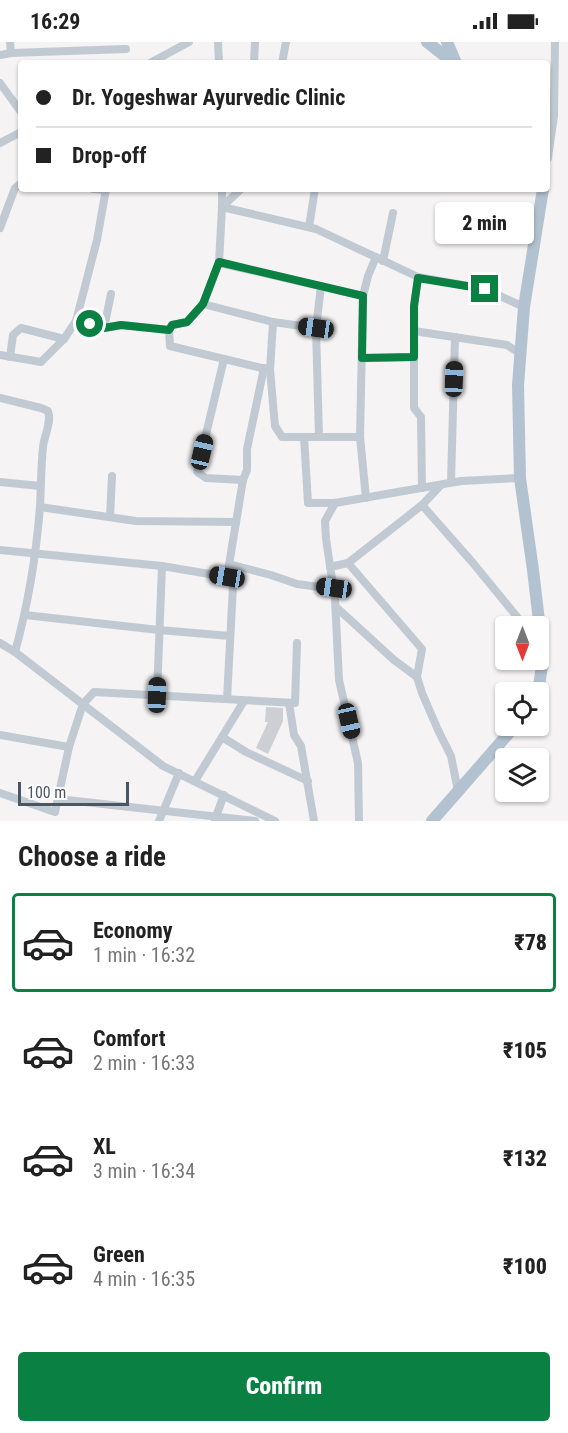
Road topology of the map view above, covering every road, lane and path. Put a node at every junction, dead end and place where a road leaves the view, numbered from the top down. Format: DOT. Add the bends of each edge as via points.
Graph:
graph roads {
  1 [pos="10,42"];
  2 [pos="189,42"];
  3 [pos="218,42"];
  4 [pos="255,42"];
  5 [pos="286,42"];
  6 [pos="426,42"];
  7 [pos="447,42"];
  8 [pos="555,42"];
  9 [pos="126,49"];
  10 [pos="10,53"];
  11 [pos="0,55"];
  12 [pos="156,60"];
  13 [pos="219,60"];
  14 [pos="254,60"];
  15 [pos="283,60"];
  16 [pos="451,60"];
  17 [pos="454,60"];
  18 [pos="0,83"];
  19 [pos="18,108"];
  20 [pos="554,116"];
  21 [pos="550,120"];
  22 [pos="18,134"];
  23 [pos="0,143"];
  24 [pos="550,144"];
  25 [pos="18,186"];
  26 [pos="105,192"];
  27 [pos="222,192"];
  28 [pos="238,192"];
  29 [pos="315,192"];
  30 [pos="543,192"];
  31 [pos="222,207"];
  32 [pos="393,213"];
  33 [pos="309,227"];
  34 [pos="0,228"];
  35 [pos="379,259"];
  36 [pos="219,262"];
  37 [pos="418,278"];
  38 [pos="321,286"];
  39 [pos="111,294"];
  40 [pos="363,296"];
  41 [pos="203,304"];
  42 [pos="525,307"];
  43 [pos="76,321"];
  44 [pos="273,322"];
  45 [pos="104,328"];
  46 [pos="316,328"];
  47 [pos="169,330"];
  48 [pos="414,331"];
  49 [pos="455,337"];
  50 [pos="64,339"];
  51 [pos="521,354"];
  52 [pos="0,355"];
  53 [pos="10,357"];
  54 [pos="414,357"];
  55 [pos="362,358"];
  56 [pos="224,359"];
  57 [pos="267,369"];
  58 [pos="0,398"];
  59 [pos="304,437"];
  60 [pos="319,437"];
  61 [pos="360,437"];
  62 [pos="112,476"];
  63 [pos="520,478"];
  64 [pos="243,480"];
  65 [pos="0,482"];
  66 [pos="446,483"];
  67 [pos="40,486"];
  68 [pos="422,488"];
  69 [pos="366,498"];
  70 [pos="335,503"];
  71 [pos="422,505"];
  72 [pos="40,507"];
  73 [pos="110,517"];
  74 [pos="236,522"];
  75 [pos="0,550"];
  76 [pos="34,554"];
  77 [pos="348,563"];
  78 [pos="229,564"];
  79 [pos="162,566"];
  80 [pos="330,567"];
  81 [pos="227,577"];
  82 [pos="334,588"];
  83 [pos="336,607"];
  84 [pos="25,615"];
  85 [pos="516,616"];
  86 [pos="159,630"];
  87 [pos="230,636"];
  88 [pos="0,643"];
  89 [pos="297,643"];
  90 [pos="15,652"];
  91 [pos="417,677"];
  92 [pos="540,682"];
  93 [pos="157,695"];
  94 [pos="227,699"];
  95 [pos="244,701"];
  96 [pos="289,703"];
  97 [pos="83,704"];
  98 [pos="0,735"];
  99 [pos="506,736"];
  100 [pos="222,737"];
  101 [pos="69,747"];
  102 [pos="179,773"];
  103 [pos="195,781"];
  104 [pos="308,781"];
  105 [pos="458,791"];
  106 [pos="0,794"];
  107 [pos="224,795"];
  108 [pos="58,799"];
  109 [pos="163,811"];
  110 [pos="215,819"];
  111 [pos="159,821"];
  112 [pos="255,821"];
  113 [pos="275,821"];
  114 [pos="314,821"];
  115 [pos="359,821"];
  116 [pos="432,821"];
  1 -- 10 [label="street"];
  2 -- 12 [label="street"];
  3 -- 13 [label="street"];
  4 -- 14 [label="street"];
  5 -- 15 [label="street"];
  6 -- 16 [label="main road"];
  7 -- 17 [label="main road"];
  8 -- 20 [label="street"];
  9 -- 10 [label="street"];
  10 -- 11 [label="street"];
  18 -- 19 [label="street"];
  20 -- 21 [label="street"];
  20 -- 24 [label="street"];
  22 -- 23 [label="street"];
  25 -- 34 [label="street"];
  26 -- 43 [label="street"];
  27 -- 31 [label="street"];
  28 -- 31 [label="street"];
  29 -- 33 [label="street"];
  30 -- 42 [label="main road"];
  31 -- 33 [label="street"];
  31 -- 36 [label="street"];
  32 -- 35 [label="street"];
  33 -- 35 [label="street"];
  35 -- 37 [label="street"];
  35 -- 40 [label="street" via="368,276"];
  36 -- 38 [label="street"];
  36 -- 41 [label="street"];
  37 -- 42 [label="street" via="485,289"];
  37 -- 48 [label="street"];
  38 -- 40 [label="street"];
  38 -- 46 [label="street"];
  39 -- 45 [label="street"];
  40 -- 55 [label="street"];
  41 -- 44 [label="street"];
  41 -- 47 [label="street" via="187,322 172,325"];
  42 -- 51 [label="main road"];
  43 -- 45 [label="street"];
  43 -- 50 [label="street"];
  44 -- 46 [label="street"];
  44 -- 57 [label="street"];
  45 -- 47 [label="street" via="121,325"];
  46 -- 60 [label="street"];
  47 -- 56 [label="street" via="170,346"];
  48 -- 49 [label="street"];
  48 -- 54 [label="street"];
  49 -- 51 [label="street" via="507,345"];
  49 -- 66 [label="street"];
  50 -- 53 [label="street" via="41,362"];
  50 -- 53 [label="street" via="21,328 13,335"];
  51 -- 63 [label="main road"];
  52 -- 53 [label="street"];
  54 -- 55 [label="street"];
  54 -- 68 [label="street" via="414,408 421,417"];
  55 -- 61 [label="street"];
  56 -- 57 [label="street"];
  56 -- 64 [label="street" via="197,472 206,478"];
  57 -- 59 [label="street" via="275,426 282,437"];
  57 -- 64 [label="street" via="246,449"];
  58 -- 67 [label="street" via="49,413"];
  59 -- 60 [label="street"];
  59 -- 70 [label="street" via="308,503"];
  60 -- 61 [label="street"];
  61 -- 69 [label="street"];
  62 -- 73 [label="street"];
  63 -- 66 [label="street"];
  63 -- 92 [label="main road" via="540,629"];
  64 -- 74 [label="street"];
  65 -- 67 [label="street"];
  66 -- 68 [label="street"];
  66 -- 71 [label="street"];
  67 -- 72 [label="street"];
  68 -- 69 [label="street"];
  69 -- 70 [label="street"];
  70 -- 80 [label="street" via="325,521"];
  71 -- 77 [label="street"];
  71 -- 85 [label="street"];
  72 -- 73 [label="street"];
  72 -- 76 [label="street"];
  73 -- 74 [label="street"];
  74 -- 78 [label="street"];
  75 -- 76 [label="street"];
  76 -- 79 [label="street"];
  76 -- 84 [label="street"];
  77 -- 80 [label="street"];
  77 -- 91 [label="street" via="422,649"];
  78 -- 81 [label="street"];
  78 -- 82 [label="street" via="297,584"];
  79 -- 81 [label="street"];
  79 -- 86 [label="street"];
  80 -- 82 [label="street"];
  81 -- 87 [label="street" via="233,586"];
  82 -- 83 [label="street"];
  83 -- 91 [label="street"];
  83 -- 115 [label="street" via="339,680 358,763"];
  84 -- 86 [label="street"];
  84 -- 90 [label="street"];
  86 -- 87 [label="street"];
  86 -- 93 [label="street"];
  87 -- 94 [label="street"];
  88 -- 90 [label="street"];
  89 -- 96 [label="street" via="295,704"];
  90 -- 97 [label="street"];
  91 -- 105 [label="street" via="451,756"];
  93 -- 94 [label="street"];
  93 -- 97 [label="street" via="94,692"];
  94 -- 95 [label="street"];
  95 -- 96 [label="street"];
  95 -- 100 [label="street"];
  96 -- 104 [label="street"];
  97 -- 101 [label="street"];
  97 -- 102 [label="street" via="163,766"];
  98 -- 101 [label="street"];
  99 -- 105 [label="main road"];
  100 -- 103 [label="street"];
  100 -- 104 [label="street"];
  101 -- 108 [label="street"];
  102 -- 103 [label="street"];
  102 -- 109 [label="street"];
  103 -- 107 [label="street"];
  104 -- 114 [label="street"];
  105 -- 116 [label="main road"];
  106 -- 108 [label="street" via="55,812"];
  107 -- 110 [label="street"];
  107 -- 113 [label="street"];
  108 -- 109 [label="street"];
  109 -- 110 [label="street"];
  109 -- 111 [label="street"];
  110 -- 112 [label="street"];
}
